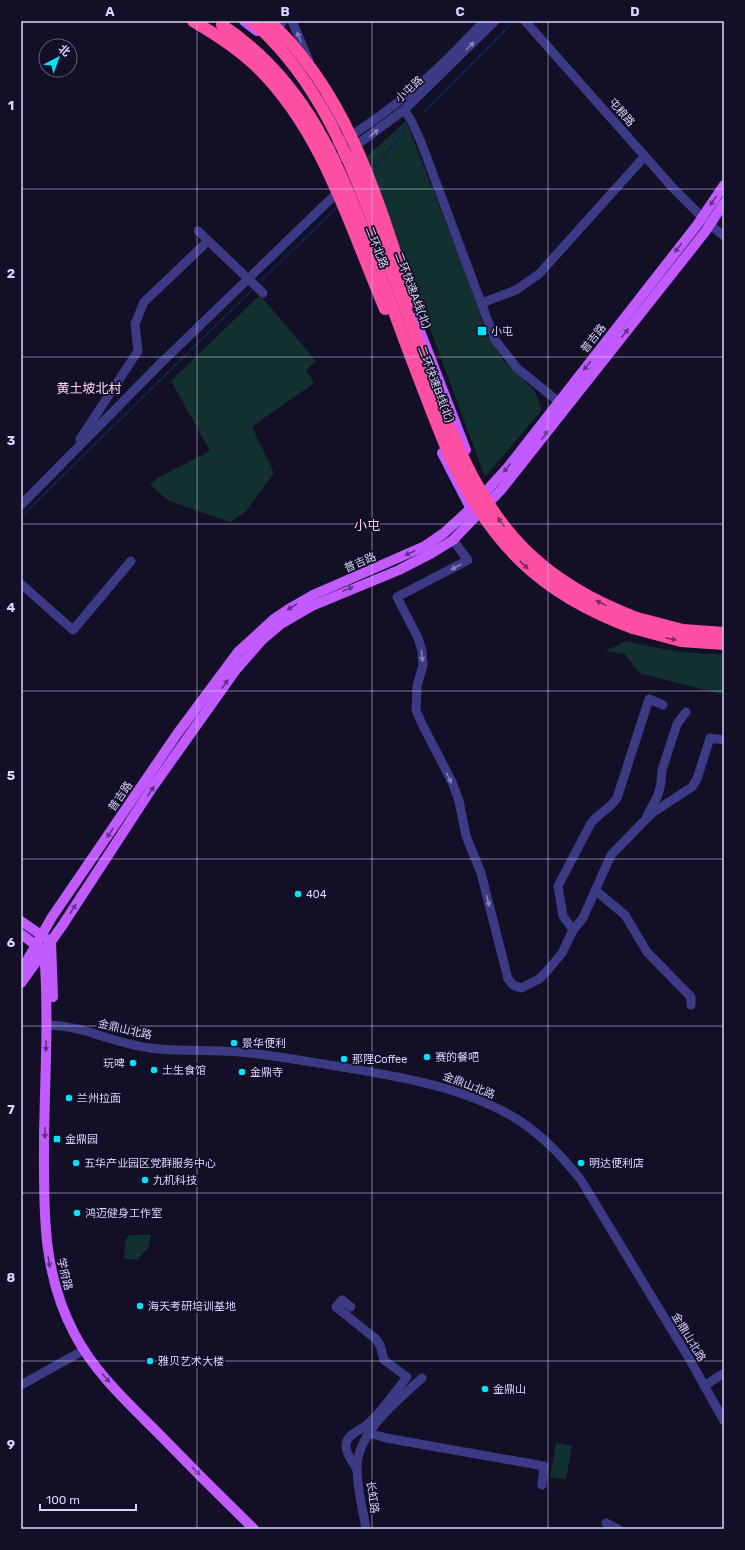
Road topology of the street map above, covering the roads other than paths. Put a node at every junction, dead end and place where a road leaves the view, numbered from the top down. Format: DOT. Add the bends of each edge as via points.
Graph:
graph roads {
  1 [pos="194,21"];
  2 [pos="203,21"];
  3 [pos="244,21"];
  4 [pos="269,21"];
  5 [pos="283,21"];
  6 [pos="292,21"];
  7 [pos="484,21"];
  8 [pos="495,21"];
  9 [pos="525,21"];
  10 [pos="218,22"];
  11 [pos="255,26"];
  12 [pos="404,110"];
  13 [pos="344,139"];
  14 [pos="350,151"];
  15 [pos="325,152"];
  16 [pos="645,156"];
  17 [pos="330,163"];
  18 [pos="724,185"];
  19 [pos="342,188"];
  20 [pos="724,203"];
  21 [pos="702,217"];
  22 [pos="710,225"];
  23 [pos="198,231"];
  24 [pos="724,236"];
  25 [pos="208,241"];
  26 [pos="248,278"];
  27 [pos="263,294"];
  28 [pos="482,303"];
  29 [pos="107,398"];
  30 [pos="559,402"];
  31 [pos="118,406"];
  32 [pos="74,449"];
  33 [pos="454,450"];
  34 [pos="489,496"];
  35 [pos="21,505"];
  36 [pos="473,513"];
  37 [pos="453,540"];
  38 [pos="131,561"];
  39 [pos="21,584"];
  40 [pos="635,623"];
  41 [pos="724,633"];
  42 [pos="724,644"];
  43 [pos="662,705"];
  44 [pos="686,712"];
  45 [pos="724,740"];
  46 [pos="646,819"];
  47 [pos="595,890"];
  48 [pos="21,921"];
  49 [pos="574,930"];
  50 [pos="21,934"];
  51 [pos="40,935"];
  52 [pos="51,942"];
  53 [pos="40,948"];
  54 [pos="21,971"];
  55 [pos="21,983"];
  56 [pos="692,1004"];
  57 [pos="50,1025"];
  58 [pos="351,1307"];
  59 [pos="84,1350"];
  60 [pos="724,1373"];
  61 [pos="422,1378"];
  62 [pos="21,1385"];
  63 [pos="704,1386"];
  64 [pos="724,1421"];
  65 [pos="369,1433"];
  66 [pos="357,1469"];
  67 [pos="542,1485"];
  68 [pos="606,1523"];
  69 [pos="254,1529"];
  70 [pos="366,1529"];
  71 [pos="618,1529"];
  1 -- 33 [label="highway, bridge" via="233,46 259,70 286,99 311,138 335,186 380,296"];
  2 -- 15 [label="main road, 二环北路" via="243,49 273,78 300,111"];
  3 -- 11 [label="main road, 二环北路"];
  4 -- 33 [label="highway, bridge" via="295,47 321,82 360,156 398,261"];
  5 -- 11 [label="street" via="271,32 262,33"];
  13 -- 6 [label="street, one-way"];
  7 -- 13 [label="street, 小屯路" via="430,76 382,115"];
  12 -- 8 [label="street, 小屯路, one-way"];
  9 -- 16 [label="street, 屯粮路"];
  10 -- 33 [label="highway, 二环快速B线(北), bridge" via="249,45 276,71 304,105 329,148"];
  11 -- 13 [label="main road, 二环北路" via="319,98"];
  11 -- 33 [label="highway, 二环快速A线(北), bridge" via="277,45 299,71 320,101 335,129 356,178"];
  14 -- 12 [label="street, 小屯路, one-way"];
  12 -- 28 [label="street" via="421,142"];
  13 -- 14 [label="main road, 二环北路"];
  13 -- 15 [label="street, 小屯路"];
  14 -- 17 [label="street, 小屯路"];
  14 -- 34 [label="main road, 二环北路" via="369,194 459,433"];
  15 -- 17 [label="main road, 二环北路"];
  16 -- 21 [label="street, 屯粮路"];
  16 -- 28 [label="street" via="539,274 516,290"];
  17 -- 19 [label="main road, 二环北路"];
  18 -- 21 [label="main road, 普吉路, one-way"];
  19 -- 26 [label="street"];
  19 -- 36 [label="main road, 二环北路" via="438,441 454,480"];
  20 -- 22 [label="main road, 普吉路"];
  21 -- 22 [label="street, 屯粮路"];
  21 -- 30 [label="main road, 普吉路, one-way"];
  22 -- 24 [label="street"];
  34 -- 22 [label="main road, 普吉路, one-way" via="502,490"];
  23 -- 25 [label="street"];
  25 -- 26 [label="street"];
  25 -- 29 [label="street" via="144,302 135,324 138,351"];
  26 -- 27 [label="street"];
  26 -- 31 [label="street"];
  28 -- 30 [label="street" via="495,340 505,355"];
  29 -- 31 [label="street"];
  29 -- 32 [label="street"];
  30 -- 34 [label="main road, 普吉路, one-way"];
  31 -- 35 [label="street"];
  33 -- 40 [label="highway, 二环快速B线(北), bridge" via="465,488 484,519 522,563 551,587 576,602 603,616"];
  34 -- 36 [label="main road, 普吉路"];
  36 -- 37 [label="main road, 普吉路"];
  36 -- 51 [label="main road, 普吉路, one-way" via="426,546 313,595 292,607 247,643 227,664 181,728"];
  37 -- 49 [label="street, one-way" via="468,560 397,597 422,651 423,665 417,686 416,710 459,801 466,836 481,873 508,979 520,988 539,978 562,953"];
  52 -- 37 [label="main road, 普吉路, one-way" via="152,788 235,671 262,640 281,624 312,606 399,570"];
  38 -- 39 [label="street" via="73,630"];
  40 -- 41 [label="highway"];
  40 -- 42 [label="highway, 二环快速B线(北), one-way" via="681,641"];
  43 -- 49 [label="street" via="649,699 617,798 591,823 558,886 563,916"];
  44 -- 46 [label="street" via="677,724 662,770 658,795"];
  45 -- 46 [label="street" via="710,738 692,787"];
  46 -- 47 [label="street" via="611,855"];
  47 -- 49 [label="street" via="583,918"];
  47 -- 56 [label="street" via="625,915 647,952 692,997"];
  48 -- 51 [label="main road"];
  50 -- 53 [label="main road"];
  51 -- 52 [label="main road"];
  51 -- 53 [label="main road, 普吉路"];
  52 -- 53 [label="main road, 普吉路"];
  52 -- 57 [label="main road, 学府路"];
  53 -- 54 [label="main road, 普吉路"];
  53 -- 55 [label="main road, 普吉路"];
  53 -- 57 [label="main road, 学府路"];
  57 -- 59 [label="main road, 学府路, one-way" via="45,1232 49,1267 58,1297"];
  57 -- 63 [label="street, 金鼎山北路" via="150,1048 241,1052 406,1078 435,1085 497,1108 534,1133 581,1180"];
  58 -- 66 [label="street" via="342,1300 336,1307 367,1330 380,1345 384,1360 408,1377 364,1427 356,1430 349,1438 347,1451"];
  59 -- 62 [label="street"];
  59 -- 69 [label="main road, 学府路, one-way" via="118,1392"];
  60 -- 63 [label="street"];
  61 -- 65 [label="street"];
  63 -- 64 [label="street, 金鼎山北路"];
  65 -- 66 [label="street" via="363,1441"];
  65 -- 67 [label="street" via="544,1466"];
  66 -- 70 [label="street, 长虹路"];
  68 -- 71 [label="street"];
}
